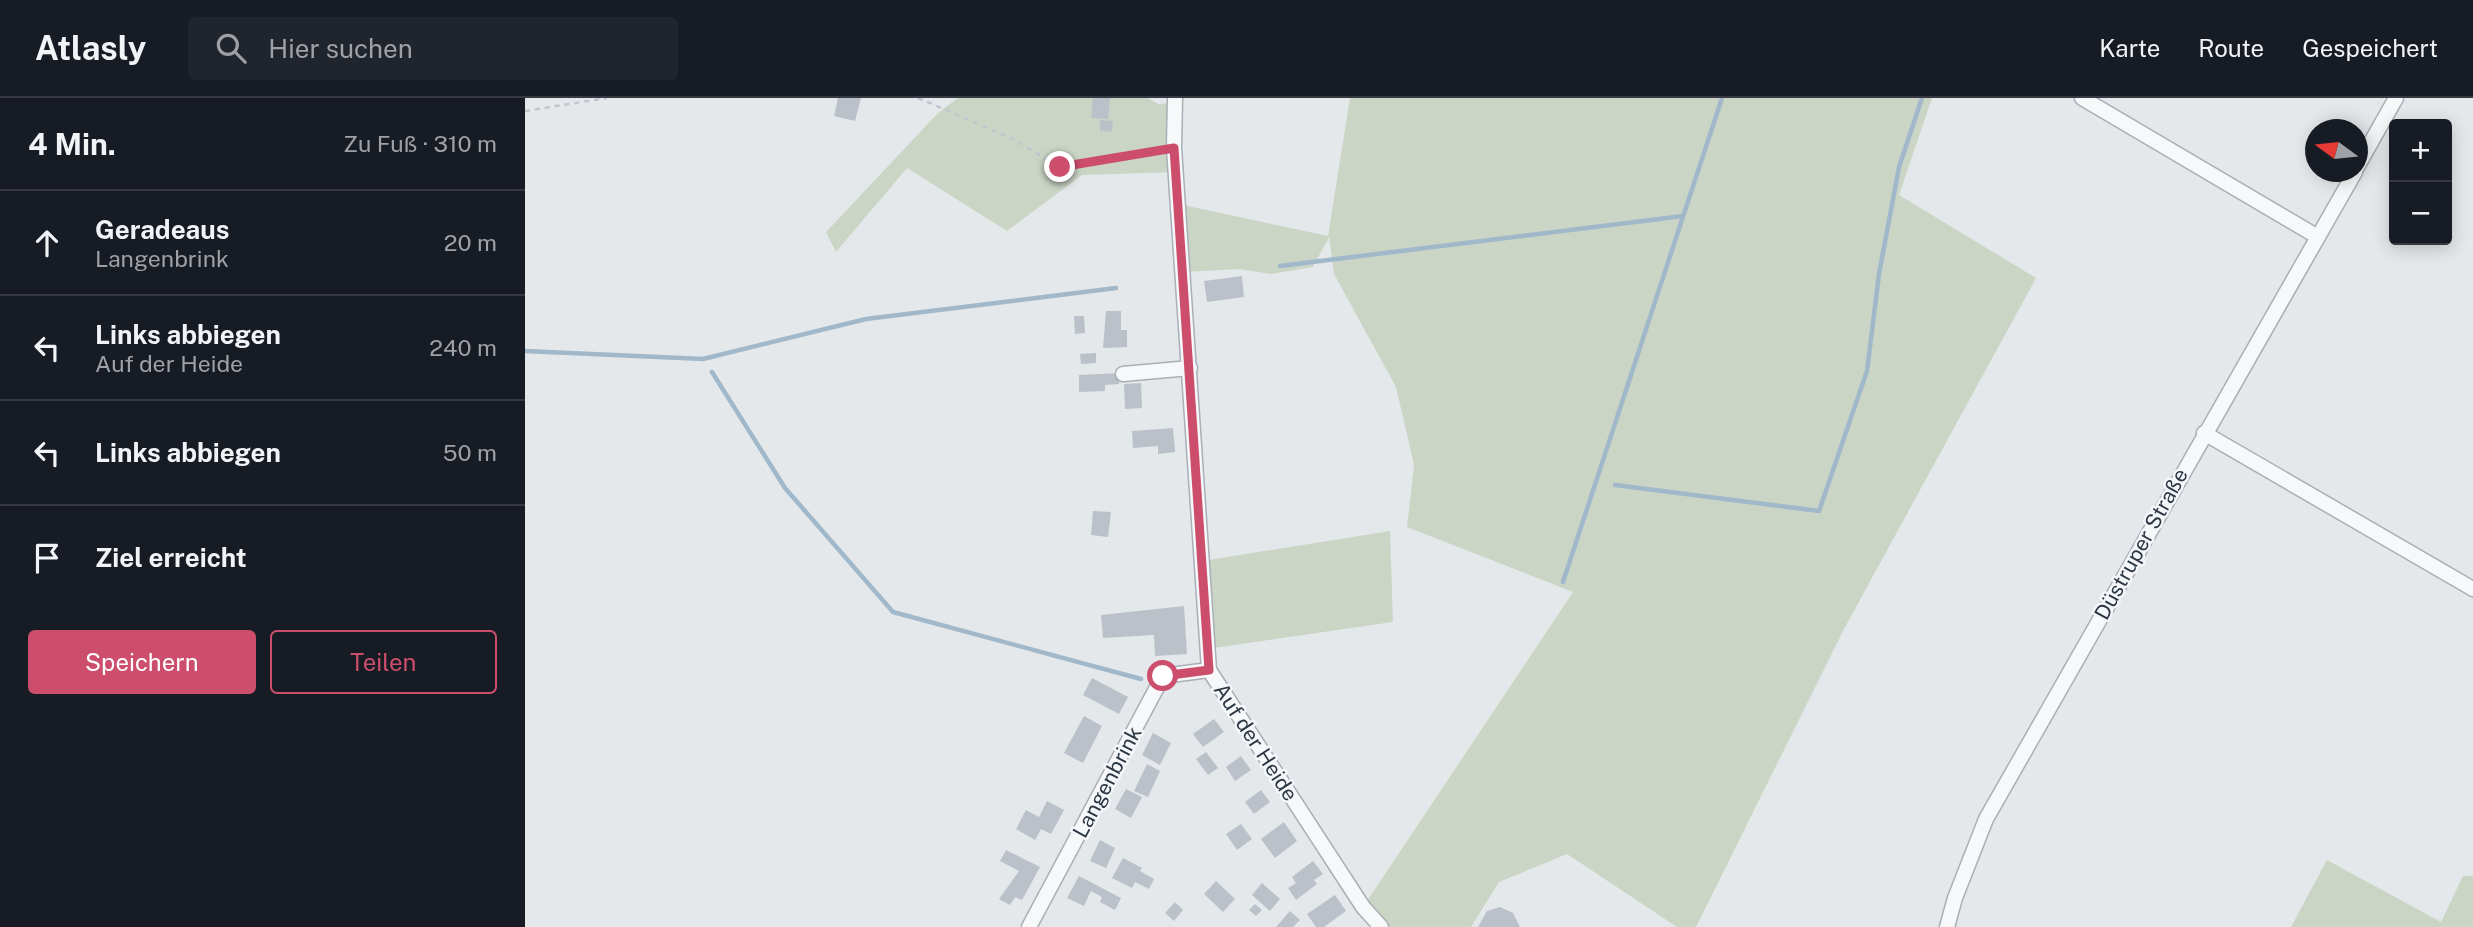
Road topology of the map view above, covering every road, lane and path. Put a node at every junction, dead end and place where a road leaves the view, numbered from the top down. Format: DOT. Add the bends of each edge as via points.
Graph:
graph roads {
  1 [pos="607,98"];
  2 [pos="918,98"];
  3 [pos="1175,98"];
  4 [pos="2082,98"];
  5 [pos="2396,98"];
  6 [pos="525,111"];
  7 [pos="1174,148"];
  8 [pos="2368,148"];
  9 [pos="2349,182"];
  10 [pos="2318,237"];
  11 [pos="1190,368"];
  12 [pos="1123,374"];
  13 [pos="2204,433"];
  14 [pos="2473,589"];
  15 [pos="1209,670"];
  16 [pos="1029,927"];
  17 [pos="1381,927"];
  18 [pos="1947,927"];
  1 -- 6 [label="path"];
  2 -- 7 [label="path" via="1015,140 1060,167"];
  3 -- 7 [label="street, Auf der Heide"];
  4 -- 10 [label="street"];
  5 -- 8 [label="street"];
  7 -- 11 [label="street, Auf der Heide"];
  9 -- 10 [label="street, Düstruper Straße"];
  10 -- 13 [label="street, Düstruper Straße"];
  11 -- 12 [label="street"];
  11 -- 15 [label="street, Auf der Heide"];
  13 -- 14 [label="street"];
  13 -- 18 [label="street, Düstruper Straße" via="1986,819"];
  15 -- 16 [label="street, Langenbrink" via="1163,676"];
  15 -- 17 [label="street, Auf der Heide" via="1363,907"];
}
